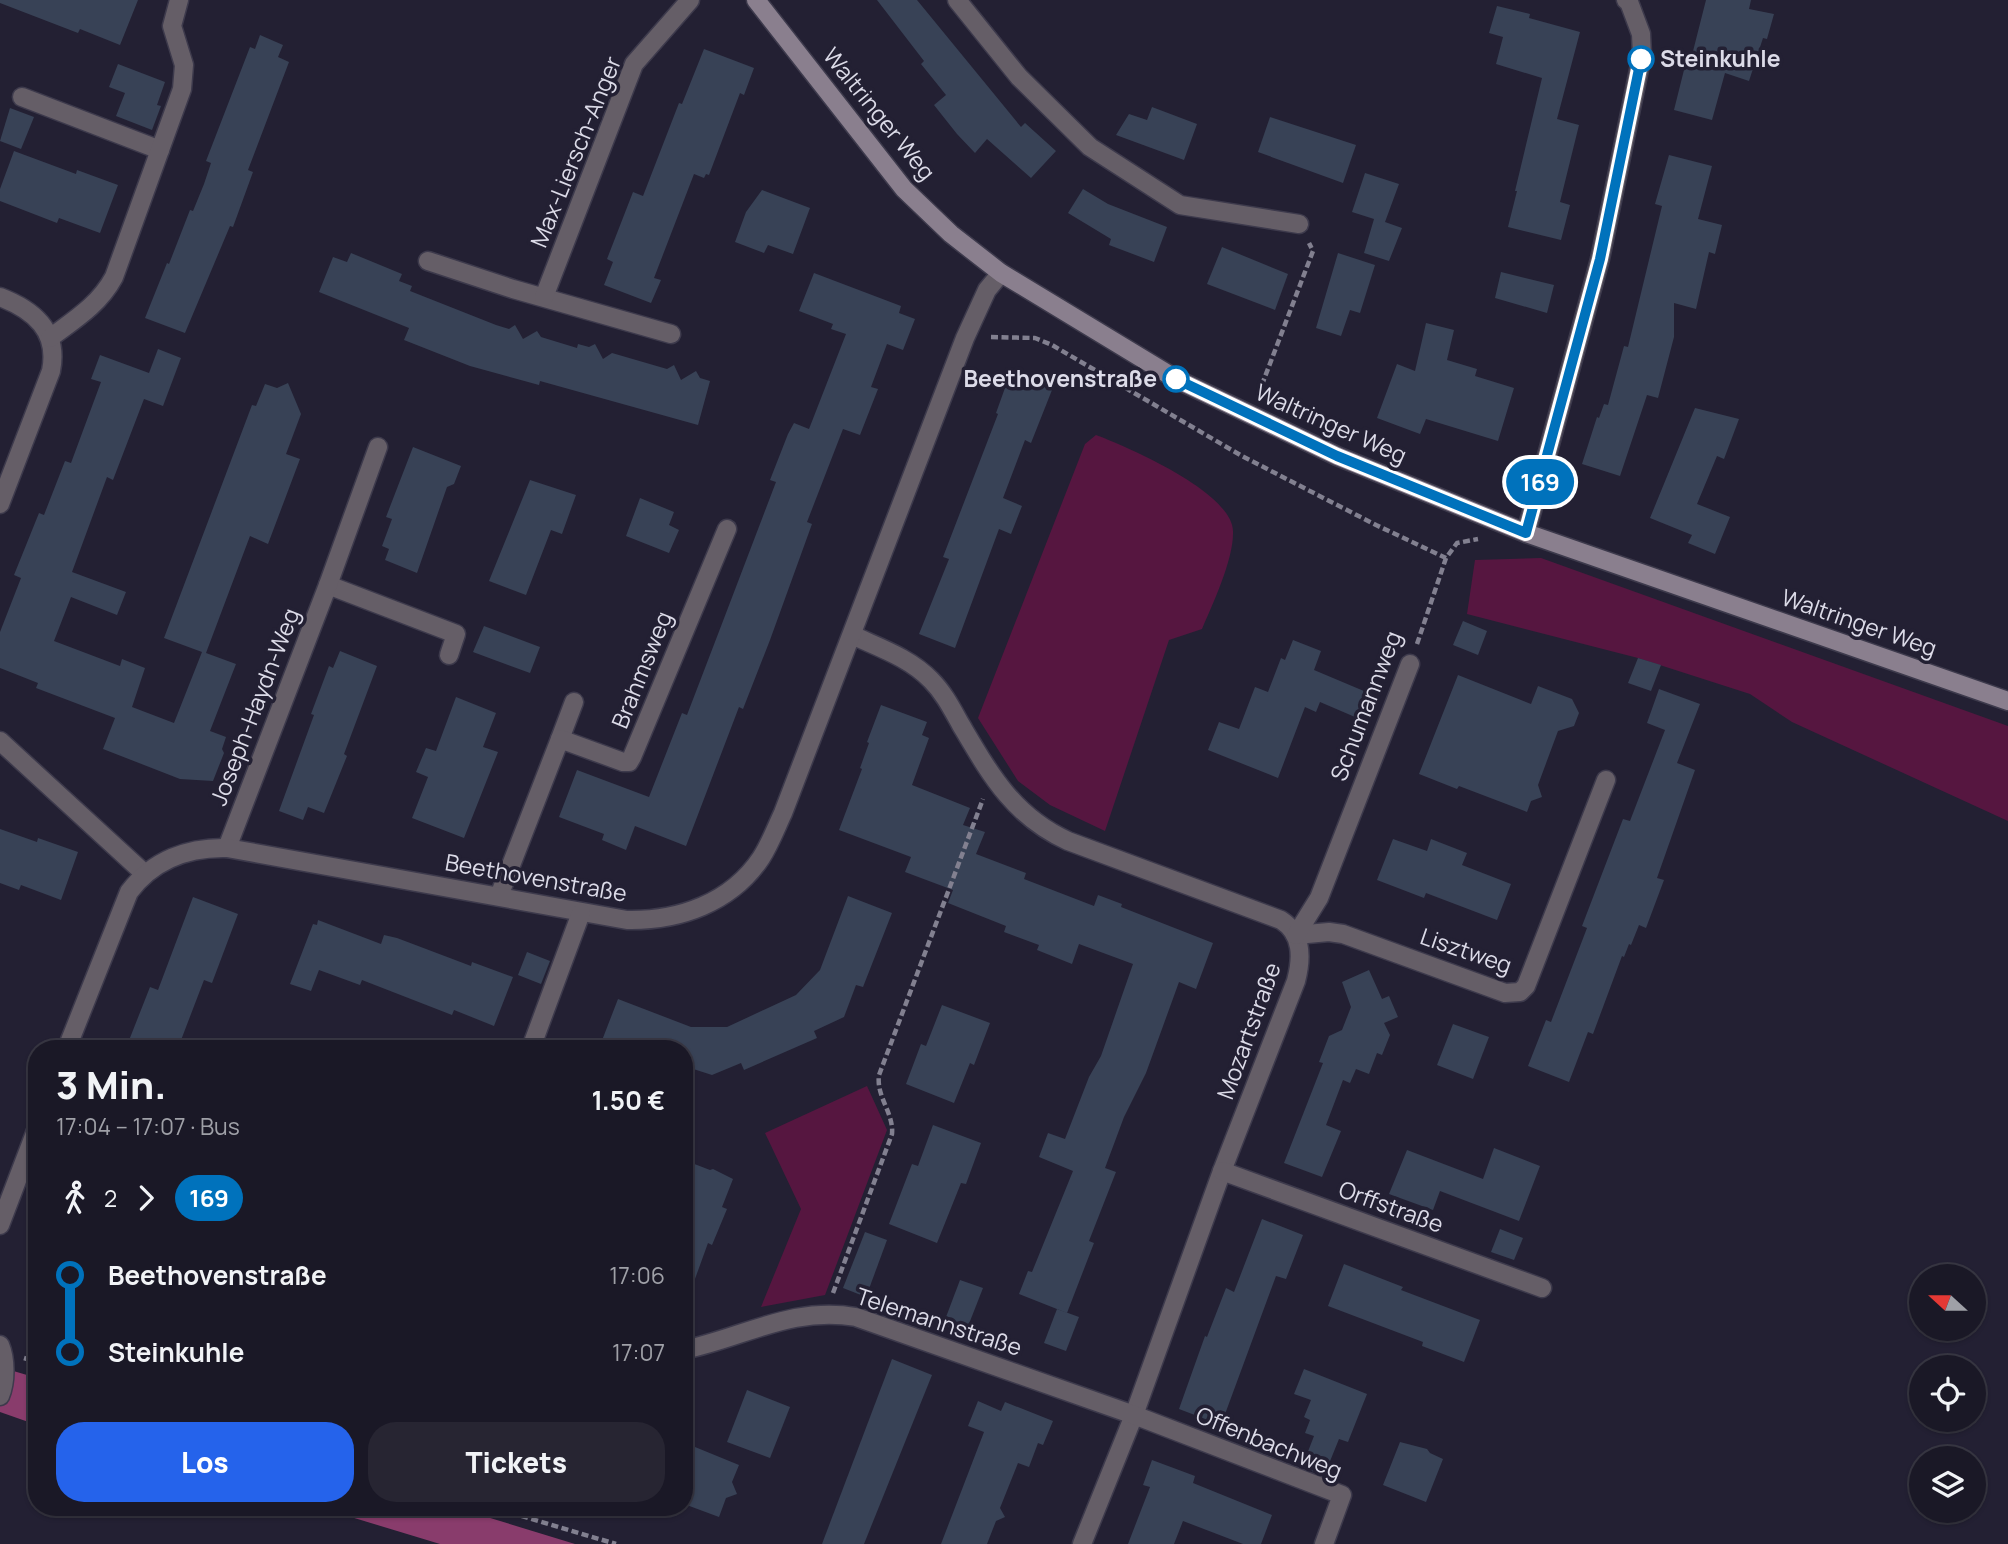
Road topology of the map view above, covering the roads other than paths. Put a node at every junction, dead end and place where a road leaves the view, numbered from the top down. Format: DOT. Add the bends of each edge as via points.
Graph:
graph roads {
  1 [pos="179,0"];
  2 [pos="690,0"];
  3 [pos="756,0"];
  4 [pos="957,0"];
  5 [pos="1626,0"];
  6 [pos="22,97"];
  7 [pos="160,150"];
  8 [pos="1299,224"];
  9 [pos="428,261"];
  10 [pos="1000,273"];
  11 [pos="0,297"];
  12 [pos="544,297"];
  13 [pos="671,334"];
  14 [pos="50,338"];
  15 [pos="378,447"];
  16 [pos="0,504"];
  17 [pos="727,529"];
  18 [pos="1526,533"];
  19 [pos="328,584"];
  20 [pos="852,635"];
  21 [pos="449,655"];
  22 [pos="1409,664"];
  23 [pos="2008,701"];
  24 [pos="574,702"];
  25 [pos="560,739"];
  26 [pos="0,741"];
  27 [pos="1606,780"];
  28 [pos="227,848"];
  29 [pos="145,874"];
  30 [pos="499,896"];
  31 [pos="581,914"];
  32 [pos="1296,935"];
  33 [pos="70,1040"];
  34 [pos="534,1040"];
  35 [pos="28,1152"];
  36 [pos="1222,1171"];
  37 [pos="0,1225"];
  38 [pos="1542,1288"];
  39 [pos="0,1345"];
  40 [pos="693,1347"];
  41 [pos="0,1396"];
  42 [pos="1134,1415"];
  43 [pos="1082,1544"];
  44 [pos="1324,1544"];
  1 -- 7 [label="street" via="172,26 184,75"];
  2 -- 12 [label="street, Max-Liersch-Anger" via="634,64"];
  3 -- 10 [label="street, Waltringer Weg" via="904,189"];
  4 -- 8 [label="street" via="1019,78 1090,147 1180,205"];
  5 -- 18 [label="street" via="1641,34 1642,55 1600,259"];
  6 -- 7 [label="street"];
  7 -- 14 [label="street" via="108,288"];
  9 -- 12 [label="street"];
  10 -- 18 [label="street, Waltringer Weg" via="1176,379 1337,456"];
  10 -- 20 [label="street, Beethovenstraße" via="965,338"];
  11 -- 14 [label="street" via="33,314"];
  12 -- 13 [label="street"];
  14 -- 16 [label="street" via="51,371"];
  15 -- 19 [label="street, Joseph-Haydn-Weg"];
  17 -- 25 [label="street, Brahmsweg" via="629,762"];
  18 -- 23 [label="street, Waltringer Weg"];
  19 -- 21 [label="street" via="456,634"];
  19 -- 28 [label="street, Joseph-Haydn-Weg"];
  20 -- 31 [label="street, Beethovenstraße" via="783,813 751,871 720,897 682,915 627,920"];
  20 -- 32 [label="street" via="904,658 932,681 1008,798 1054,834 1267,914"];
  22 -- 32 [label="street, Schumannweg" via="1319,898"];
  24 -- 25 [label="street"];
  25 -- 30 [label="street"];
  26 -- 29 [label="street"];
  27 -- 32 [label="street, Lisztweg" via="1520,992 1505,993 1343,934"];
  28 -- 29 [label="street, Beethovenstraße" via="184,853"];
  28 -- 30 [label="street, Beethovenstraße"];
  29 -- 33 [label="street, Beethovenstraße" via="122,907"];
  30 -- 31 [label="street, Beethovenstraße"];
  31 -- 34 [label="street"];
  32 -- 36 [label="street, Mozartstraße" via="1301,962 1296,981"];
  35 -- 37 [label="street"];
  36 -- 38 [label="street, Orffstraße"];
  36 -- 42 [label="street, Mozartstraße"];
  39 -- 41 [label="street" via="4,1386"];
  40 -- 42 [label="street, Telemannstraße" via="798,1316 856,1317"];
  42 -- 43 [label="street, Mozartstraße"];
  42 -- 44 [label="street, Offenbachweg" via="1342,1495"];
}
